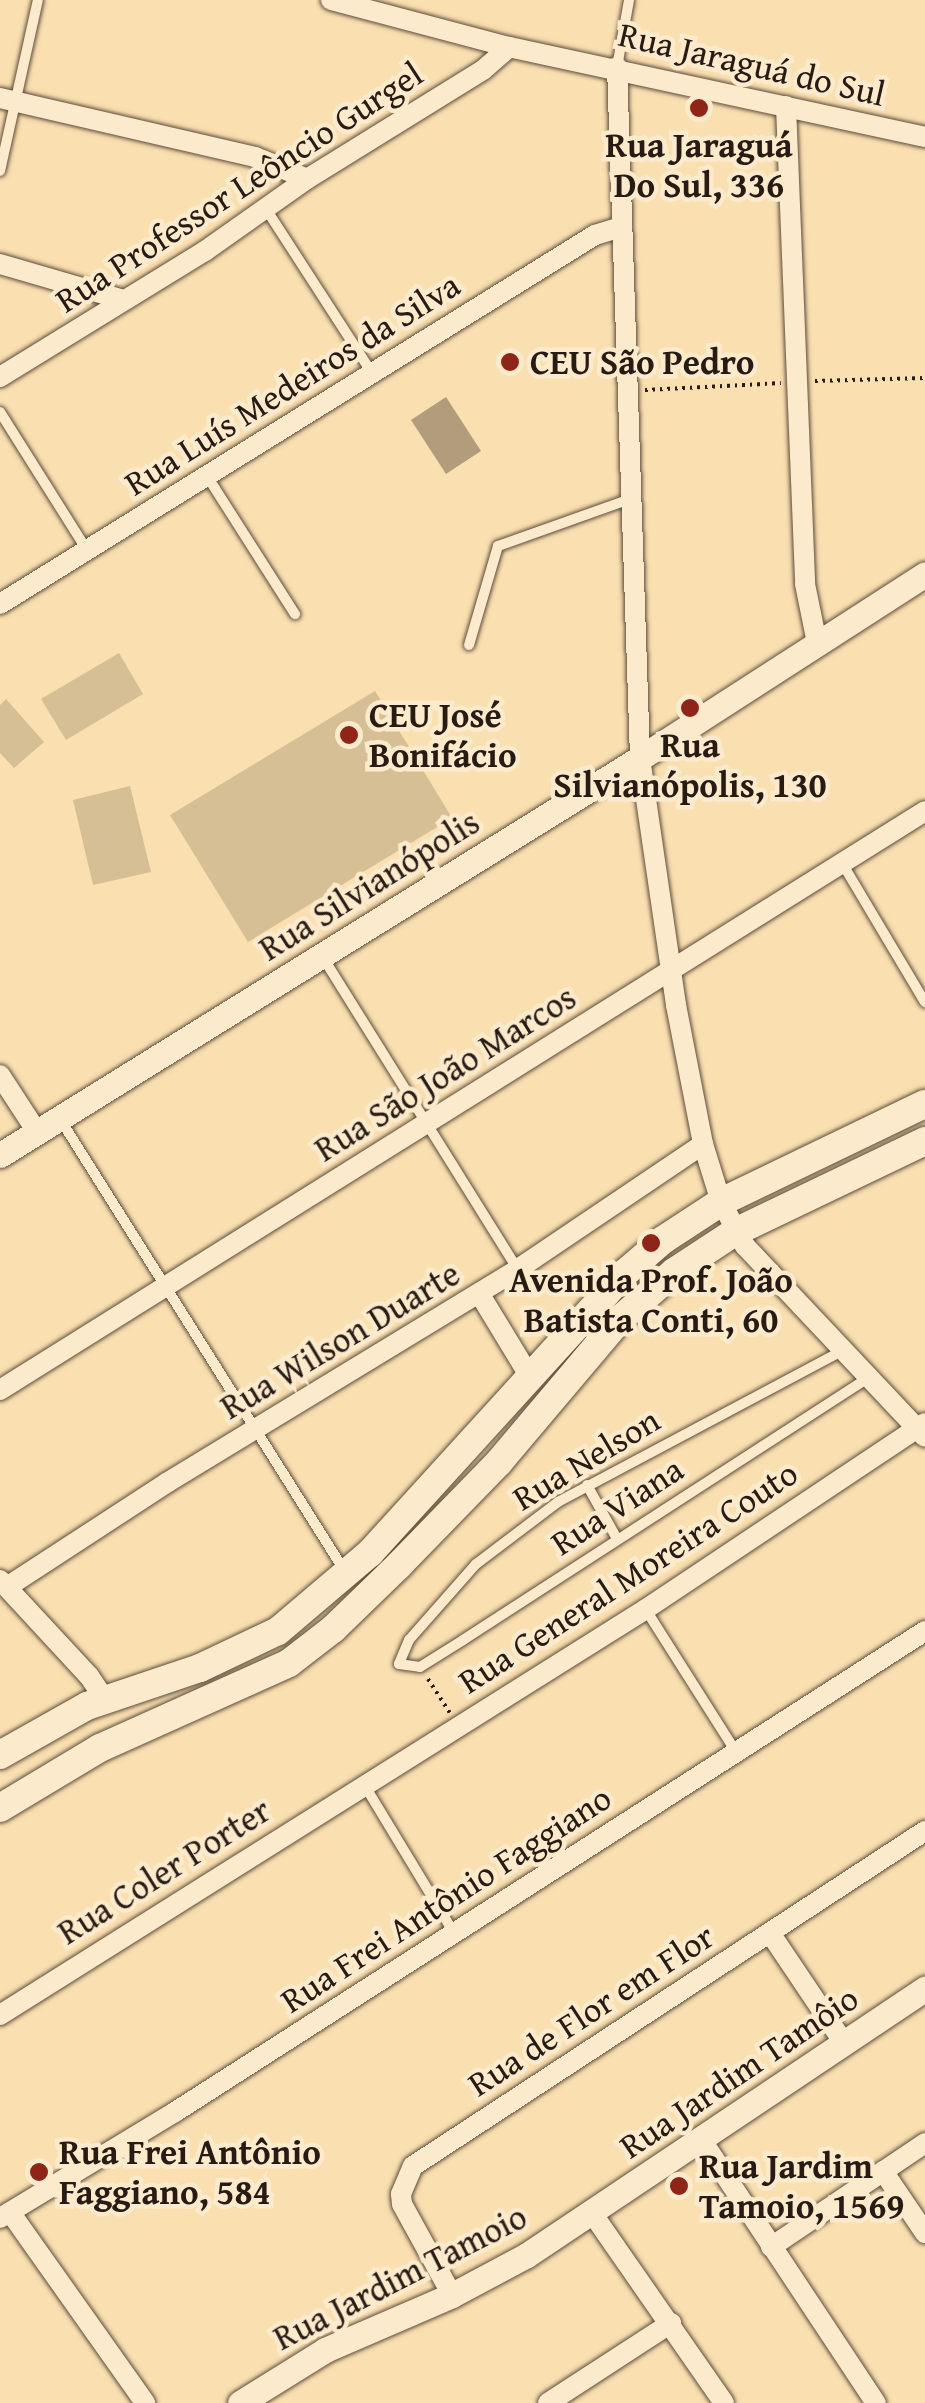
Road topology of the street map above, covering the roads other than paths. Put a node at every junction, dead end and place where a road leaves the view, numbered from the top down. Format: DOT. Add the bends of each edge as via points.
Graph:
graph roads {
  1 [pos="38,0"];
  2 [pos="332,0"];
  3 [pos="629,0"];
  4 [pos="509,47"];
  5 [pos="617,67"];
  6 [pos="8,100"];
  7 [pos="786,106"];
  8 [pos="925,137"];
  9 [pos="0,172"];
  10 [pos="307,178"];
  11 [pos="266,209"];
  12 [pos="622,227"];
  13 [pos="0,264"];
  14 [pos="124,300"];
  15 [pos="372,373"];
  16 [pos="0,376"];
  17 [pos="0,412"];
  18 [pos="207,476"];
  19 [pos="634,498"];
  20 [pos="87,550"];
  21 [pos="925,574"];
  22 [pos="0,604"];
  23 [pos="295,614"];
  24 [pos="817,643"];
  25 [pos="469,645"];
  26 [pos="640,758"];
  27 [pos="925,811"];
  28 [pos="842,863"];
  29 [pos="322,956"];
  30 [pos="672,967"];
  31 [pos="925,1002"];
  32 [pos="0,1074"];
  33 [pos="925,1104"];
  34 [pos="59,1118"];
  35 [pos="427,1122"];
  36 [pos="37,1132"];
  37 [pos="925,1141"];
  38 [pos="703,1144"];
  39 [pos="0,1155"];
  40 [pos="721,1202"];
  41 [pos="735,1232"];
  42 [pos="518,1269"];
  43 [pos="164,1285"];
  44 [pos="479,1293"];
  45 [pos="840,1352"];
  46 [pos="530,1377"];
  47 [pos="866,1379"];
  48 [pos="0,1390"];
  49 [pos="256,1430"];
  50 [pos="922,1430"];
  51 [pos="586,1485"];
  52 [pos="616,1537"];
  53 [pos="347,1574"];
  54 [pos="3,1584"];
  55 [pos="646,1609"];
  56 [pos="925,1631"];
  57 [pos="420,1667"];
  58 [pos="104,1698"];
  59 [pos="104,1746"];
  60 [pos="736,1752"];
  61 [pos="0,1755"];
  62 [pos="364,1785"];
  63 [pos="0,1808"];
  64 [pos="925,1831"];
  65 [pos="770,1932"];
  66 [pos="454,1933"];
  67 [pos="925,1989"];
  68 [pos="0,2015"];
  69 [pos="844,2043"];
  70 [pos="702,2139"];
  71 [pos="925,2143"];
  72 [pos="883,2171"];
  73 [pos="592,2213"];
  74 [pos="5,2215"];
  75 [pos="925,2233"];
  76 [pos="771,2247"];
  77 [pos="452,2295"];
  78 [pos="672,2324"];
  79 [pos="145,2403"];
  80 [pos="240,2403"];
  81 [pos="548,2403"];
  82 [pos="724,2403"];
  83 [pos="876,2403"];
  1 -- 6 [label="lane"];
  2 -- 4 [label="street, Rua Jaraguá do Sul"];
  3 -- 5 [label="lane"];
  4 -- 5 [label="street, Rua Jaraguá do Sul"];
  4 -- 10 [label="street, Rua Professor Leôncio Gurgel" via="468,80"];
  5 -- 7 [label="street, Rua Jaraguá do Sul"];
  5 -- 12 [label="street"];
  6 -- 9 [label="lane"];
  6 -- 10 [label="street" via="255,157"];
  7 -- 8 [label="street, Rua Jaraguá do Sul"];
  7 -- 24 [label="street" via="804,584"];
  10 -- 11 [label="street, Rua Professor Leôncio Gurgel"];
  11 -- 14 [label="street, Rua Professor Leôncio Gurgel"];
  11 -- 15 [label="lane"];
  12 -- 15 [label="street, Rua Luís Medeiros da Silva" via="595,235"];
  12 -- 19 [label="street"];
  13 -- 14 [label="street"];
  14 -- 16 [label="street, Rua Professor Leôncio Gurgel"];
  15 -- 18 [label="street, Rua Luís Medeiros da Silva"];
  17 -- 20 [label="lane"];
  18 -- 20 [label="street, Rua Luís Medeiros da Silva"];
  18 -- 23 [label="lane"];
  19 -- 25 [label="lane" via="498,546"];
  19 -- 26 [label="street"];
  20 -- 22 [label="street, Rua Luís Medeiros da Silva"];
  21 -- 24 [label="street, Rua Silvianópolis"];
  24 -- 26 [label="street, Rua Silvianópolis"];
  26 -- 29 [label="street, Rua Silvianópolis"];
  26 -- 30 [label="street"];
  27 -- 28 [label="street, Rua São João Marcos"];
  28 -- 30 [label="street, Rua São João Marcos"];
  28 -- 31 [label="lane"];
  29 -- 34 [label="street, Rua Silvianópolis"];
  29 -- 35 [label="lane"];
  30 -- 35 [label="street, Rua São João Marcos"];
  30 -- 38 [label="street"];
  32 -- 36 [label="street"];
  33 -- 40 [label="main road"];
  34 -- 36 [label="street, Rua Silvianópolis"];
  34 -- 43 [label="lane"];
  35 -- 42 [label="lane"];
  35 -- 43 [label="street, Rua São João Marcos"];
  36 -- 39 [label="street, Rua Silvianópolis"];
  37 -- 41 [label="main road"];
  38 -- 40 [label="street"];
  38 -- 42 [label="street, Rua Wilson Duarte"];
  40 -- 41 [label="street"];
  40 -- 46 [label="main road" via="625,1274"];
  41 -- 45 [label="street"];
  41 -- 59 [label="main road" via="634,1305 498,1462 333,1629 268,1676"];
  42 -- 44 [label="street, Rua Wilson Duarte"];
  43 -- 48 [label="street, Rua São João Marcos"];
  43 -- 49 [label="lane"];
  44 -- 46 [label="street"];
  44 -- 49 [label="street, Rua Wilson Duarte"];
  45 -- 47 [label="street"];
  45 -- 51 [label="lane, Rua Nelson"];
  46 -- 53 [label="main road"];
  47 -- 50 [label="street"];
  47 -- 52 [label="lane, Rua Viana"];
  49 -- 53 [label="lane"];
  49 -- 54 [label="street, Rua Wilson Duarte"];
  50 -- 55 [label="street, Rua General Moreira Couto"];
  51 -- 52 [label="lane"];
  51 -- 57 [label="lane, Rua Nelson" via="476,1564 399,1660 403,1667"];
  52 -- 57 [label="lane, Rua Viana"];
  53 -- 58 [label="main road" via="257,1643"];
  54 -- 58 [label="street"];
  55 -- 60 [label="lane"];
  55 -- 62 [label="street, Rua General Moreira Couto"];
  56 -- 60 [label="street, Rua Frei Antônio Faggiano"];
  58 -- 59 [label="main road"];
  58 -- 61 [label="main road"];
  59 -- 63 [label="main road"];
  60 -- 66 [label="street, Rua Frei Antônio Faggiano"];
  62 -- 66 [label="lane"];
  62 -- 68 [label="street, Rua Coler Porter"];
  64 -- 65 [label="street, Rua de Flor em Flor"];
  65 -- 69 [label="street"];
  65 -- 77 [label="street, Rua de Flor em Flor" via="413,2166 402,2204"];
  66 -- 74 [label="street, Rua Frei Antônio Faggiano"];
  67 -- 69 [label="street, Rua Jardim Tamôio"];
  69 -- 70 [label="street, Rua Jardim Tamôio"];
  70 -- 73 [label="street, Rua Jardim Tamôio"];
  70 -- 76 [label="street"];
  71 -- 72 [label="street"];
  72 -- 75 [label="street"];
  72 -- 76 [label="street"];
  73 -- 77 [label="street, Rua Jardim Tamoio"];
  73 -- 78 [label="street"];
  74 -- 79 [label="street"];
  76 -- 83 [label="street"];
  77 -- 80 [label="street, Rua Jardim Tamoio" via="325,2350"];
  78 -- 81 [label="street"];
  78 -- 82 [label="street"];
}
